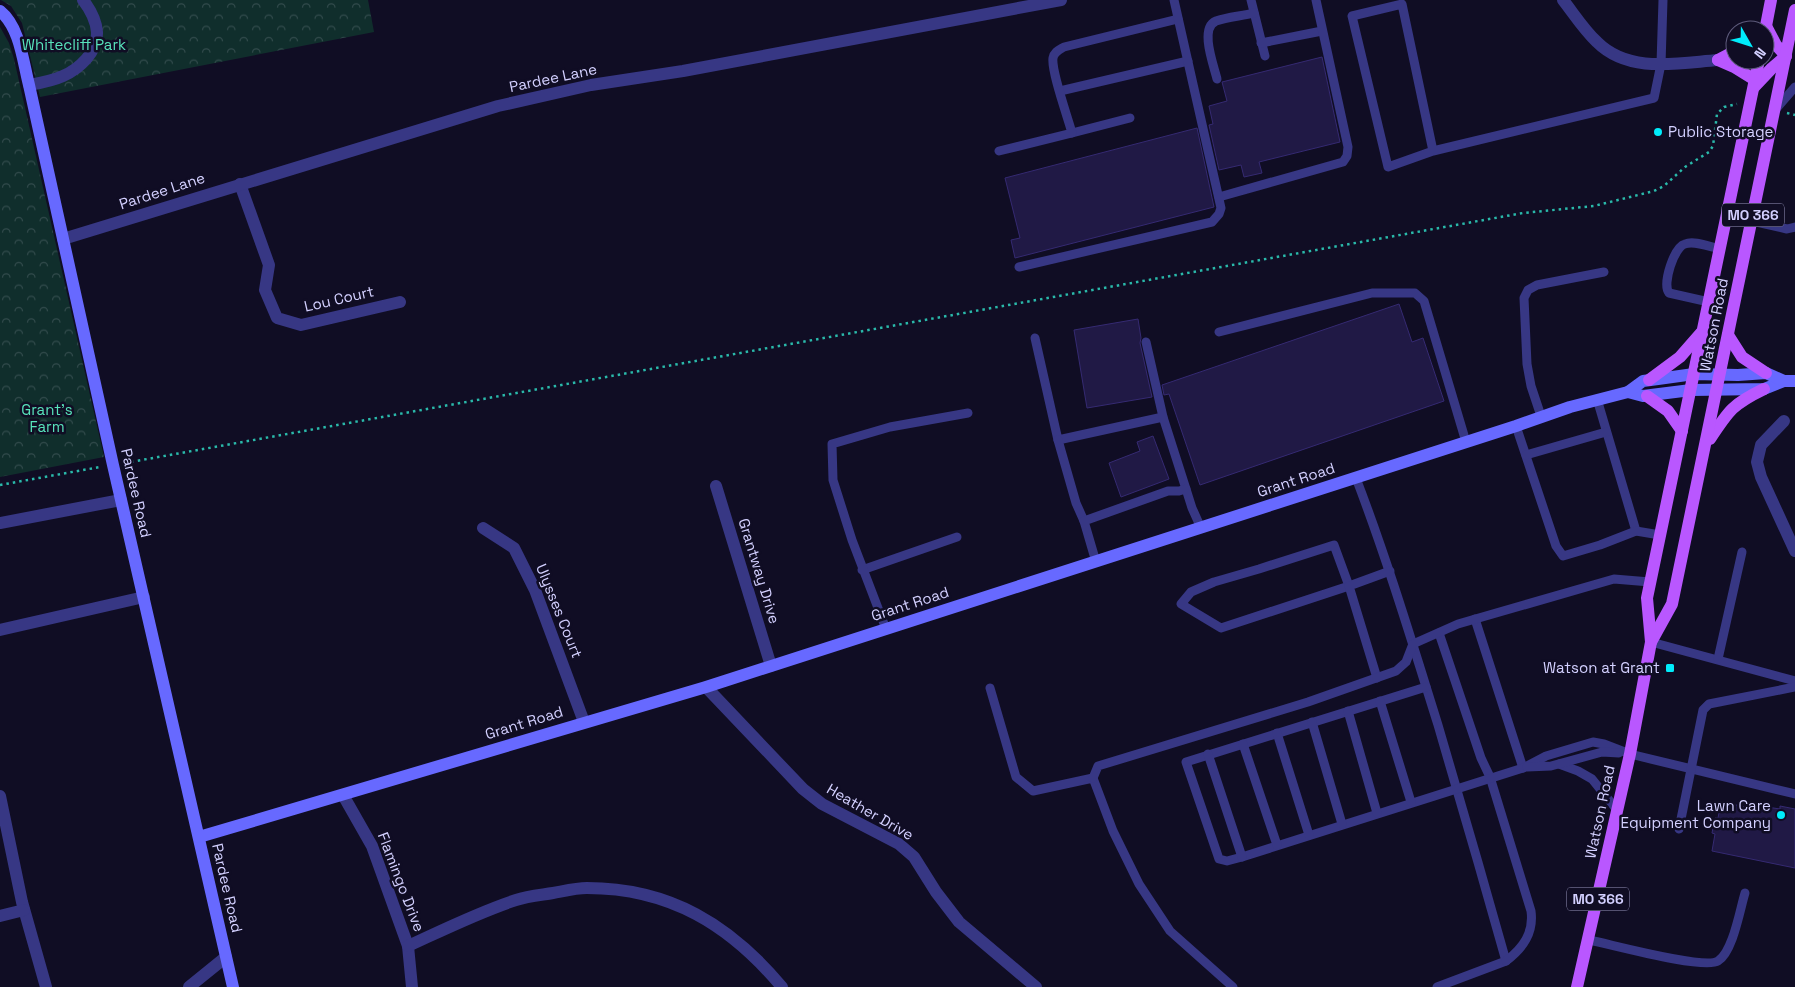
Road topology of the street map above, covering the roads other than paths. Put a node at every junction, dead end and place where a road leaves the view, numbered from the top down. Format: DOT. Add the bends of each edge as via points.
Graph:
graph roads {
  1 [pos="83,0"];
  2 [pos="1061,0"];
  3 [pos="1174,0"];
  4 [pos="1251,0"];
  5 [pos="1316,0"];
  6 [pos="1563,0"];
  7 [pos="1663,0"];
  8 [pos="1771,0"];
  9 [pos="1795,10"];
  10 [pos="0,11"];
  11 [pos="1254,13"];
  12 [pos="1178,20"];
  13 [pos="1767,20"];
  14 [pos="1322,31"];
  15 [pos="1791,31"];
  16 [pos="1262,43"];
  17 [pos="1775,44"];
  18 [pos="1775,50"];
  19 [pos="1265,56"];
  20 [pos="1725,56"];
  21 [pos="1792,56"];
  22 [pos="1718,60"];
  23 [pos="1725,60"];
  24 [pos="1188,61"];
  25 [pos="1660,64"];
  26 [pos="1757,70"];
  27 [pos="1218,79"];
  28 [pos="1754,84"];
  29 [pos="29,85"];
  30 [pos="1795,87"];
  31 [pos="1060,91"];
  32 [pos="1780,111"];
  33 [pos="1130,118"];
  34 [pos="1072,132"];
  35 [pos="999,151"];
  36 [pos="1432,151"];
  37 [pos="240,184"];
  38 [pos="1219,197"];
  39 [pos="1752,221"];
  40 [pos="1795,227"];
  41 [pos="63,239"];
  42 [pos="1720,249"];
  43 [pos="1019,267"];
  44 [pos="1604,272"];
  45 [pos="400,302"];
  46 [pos="1709,302"];
  47 [pos="1703,331"];
  48 [pos="1219,332"];
  49 [pos="1728,336"];
  50 [pos="1035,338"];
  51 [pos="1146,342"];
  52 [pos="1766,373"];
  53 [pos="1694,374"];
  54 [pos="1721,374"];
  55 [pos="1649,380"];
  56 [pos="1790,381"];
  57 [pos="1764,389"];
  58 [pos="1691,390"];
  59 [pos="1718,390"];
  60 [pos="1628,392"];
  61 [pos="1647,396"];
  62 [pos="1597,399"];
  63 [pos="968,413"];
  64 [pos="1540,416"];
  65 [pos="1163,417"];
  66 [pos="1784,420"];
  67 [pos="1516,426"];
  68 [pos="1682,431"];
  69 [pos="1606,432"];
  70 [pos="1058,440"];
  71 [pos="1466,442"];
  72 [pos="1706,445"];
  73 [pos="1526,455"];
  74 [pos="1356,478"];
  75 [pos="716,486"];
  76 [pos="1186,489"];
  77 [pos="121,500"];
  78 [pos="1084,520"];
  79 [pos="0,523"];
  80 [pos="483,528"];
  81 [pos="1201,528"];
  82 [pos="1636,531"];
  83 [pos="1660,536"];
  84 [pos="957,537"];
  85 [pos="1793,544"];
  86 [pos="1742,552"];
  87 [pos="1096,562"];
  88 [pos="862,570"];
  89 [pos="1390,571"];
  90 [pos="1650,582"];
  91 [pos="1349,586"];
  92 [pos="144,597"];
  93 [pos="1475,619"];
  94 [pos="0,630"];
  95 [pos="886,630"];
  96 [pos="1439,633"];
  97 [pos="1651,642"];
  98 [pos="1413,644"];
  99 [pos="1718,660"];
  100 [pos="771,666"];
  101 [pos="1377,678"];
  102 [pos="1795,681"];
  103 [pos="706,687"];
  104 [pos="1426,687"];
  105 [pos="1795,687"];
  106 [pos="990,688"];
  107 [pos="1380,701"];
  108 [pos="1348,711"];
  109 [pos="584,722"];
  110 [pos="1312,722"];
  111 [pos="1277,733"];
  112 [pos="1242,744"];
  113 [pos="1208,754"];
  114 [pos="1630,754"];
  115 [pos="1558,764"];
  116 [pos="1523,768"];
  117 [pos="1690,768"];
  118 [pos="1490,777"];
  119 [pos="1093,778"];
  120 [pos="1456,788"];
  121 [pos="343,794"];
  122 [pos="1795,794"];
  123 [pos="0,796"];
  124 [pos="1411,802"];
  125 [pos="1617,810"];
  126 [pos="1377,813"];
  127 [pos="1342,824"];
  128 [pos="1680,828"];
  129 [pos="1309,835"];
  130 [pos="199,836"];
  131 [pos="1277,845"];
  132 [pos="1242,856"];
  133 [pos="1744,893"];
  134 [pos="24,910"];
  135 [pos="0,916"];
  136 [pos="1589,940"];
  137 [pos="408,946"];
  138 [pos="226,957"];
  139 [pos="1506,961"];
  140 [pos="46,987"];
  141 [pos="189,987"];
  142 [pos="232,987"];
  143 [pos="412,987"];
  144 [pos="782,987"];
  145 [pos="1036,987"];
  146 [pos="1234,987"];
  147 [pos="1436,987"];
  148 [pos="1577,987"];
  1 -- 29 [label="street" via="90,9 97,32 90,54 74,71"];
  2 -- 37 [label="street, Pardee Lane" via="591,85 498,106"];
  3 -- 12 [label="lane"];
  4 -- 11 [label="lane"];
  5 -- 14 [label="lane"];
  6 -- 25 [label="street" via="1597,43 1639,64"];
  7 -- 25 [label="lane"];
  8 -- 13 [label="main road"];
  9 -- 15 [label="main road, Watson Road / MO 366"];
  10 -- 29 [label="street, Pardee Road" via="14,32"];
  11 -- 16 [label="lane"];
  11 -- 27 [label="lane" via="1209,26 1207,34"];
  12 -- 24 [label="lane"];
  12 -- 31 [label="lane" via="1057,51 1053,58"];
  14 -- 16 [label="lane"];
  14 -- 38 [label="lane" via="1348,147 1343,162"];
  15 -- 17 [label="main road"];
  15 -- 21 [label="main road, Watson Road / MO 366"];
  16 -- 19 [label="lane"];
  18 -- 21 [label="main road"];
  20 -- 22 [label="main road"];
  21 -- 28 [label="main road"];
  21 -- 32 [label="main road, Watson Road / MO 366"];
  22 -- 23 [label="main road"];
  22 -- 25 [label="street"];
  22 -- 28 [label="main road" via="1734,66"];
  24 -- 31 [label="lane"];
  24 -- 38 [label="lane"];
  25 -- 36 [label="lane" via="1654,98"];
  26 -- 28 [label="main road, Watson Road / MO 366"];
  28 -- 42 [label="main road, Watson Road / MO 366"];
  29 -- 41 [label="street, Pardee Road"];
  30 -- 32 [label="lane"];
  31 -- 34 [label="lane"];
  32 -- 39 [label="main road, Watson Road / MO 366"];
  33 -- 34 [label="lane"];
  34 -- 35 [label="lane"];
  36 -- 36 [label="lane" via="1402,4 1352,16 1388,167"];
  37 -- 41 [label="street, Pardee Lane"];
  37 -- 45 [label="street, Lou Court" via="269,265 265,290 277,318 301,325"];
  38 -- 43 [label="lane" via="1221,208 1212,222"];
  39 -- 40 [label="lane" via="1787,229"];
  39 -- 49 [label="main road, Watson Road / MO 366"];
  41 -- 77 [label="street, Pardee Road"];
  42 -- 46 [label="main road, Watson Road / MO 366"];
  42 -- 46 [label="lane" via="1687,242 1681,245 1675,253 1666,286 1669,293"];
  44 -- 64 [label="lane" via="1537,285 1528,290 1524,298 1527,364"];
  46 -- 47 [label="main road, Watson Road / MO 366"];
  47 -- 53 [label="main road, Watson Road / MO 366"];
  47 -- 55 [label="main road" via="1680,358"];
  48 -- 71 [label="lane" via="1372,293 1415,294 1424,302"];
  49 -- 52 [label="main road" via="1742,357"];
  49 -- 54 [label="main road, Watson Road / MO 366"];
  50 -- 70 [label="lane"];
  51 -- 65 [label="lane"];
  52 -- 54 [label="street, Grant Road"];
  52 -- 56 [label="street, Grant Road"];
  53 -- 54 [label="street, Grant Road"];
  53 -- 55 [label="street, Grant Road"];
  53 -- 58 [label="main road, Watson Road / MO 366"];
  54 -- 59 [label="main road, Watson Road / MO 366"];
  55 -- 60 [label="street, Grant Road"];
  56 -- 57 [label="street, Grant Road"];
  57 -- 59 [label="street, Grant Road"];
  57 -- 72 [label="main road" via="1733,407"];
  58 -- 59 [label="street, Grant Road"];
  58 -- 61 [label="street, Grant Road"];
  58 -- 68 [label="main road, Watson Road / MO 366"];
  59 -- 72 [label="main road, Watson Road / MO 366"];
  60 -- 61 [label="street, Grant Road"];
  60 -- 62 [label="street, Grant Road"];
  61 -- 68 [label="main road" via="1668,411"];
  62 -- 64 [label="street, Grant Road"];
  62 -- 69 [label="lane"];
  63 -- 88 [label="lane" via="890,427 832,444 833,480"];
  64 -- 67 [label="street, Grant Road"];
  65 -- 70 [label="lane"];
  65 -- 76 [label="lane"];
  66 -- 85 [label="street" via="1761,445 1757,462"];
  67 -- 71 [label="street, Grant Road"];
  67 -- 73 [label="lane"];
  68 -- 83 [label="main road, Watson Road / MO 366"];
  69 -- 73 [label="lane"];
  69 -- 82 [label="lane"];
  70 -- 78 [label="lane"];
  71 -- 74 [label="street, Grant Road"];
  72 -- 97 [label="main road, Watson Road / MO 366" via="1672,604"];
  73 -- 82 [label="lane" via="1556,546 1563,556"];
  74 -- 81 [label="street, Grant Road"];
  74 -- 89 [label="lane"];
  75 -- 100 [label="street, Grantway Drive"];
  76 -- 78 [label="lane" via="1168,491"];
  76 -- 81 [label="lane"];
  77 -- 79 [label="street"];
  77 -- 92 [label="street, Pardee Road"];
  78 -- 87 [label="lane"];
  80 -- 109 [label="street, Ulysses Court" via="514,548 535,590"];
  81 -- 87 [label="street, Grant Road"];
  82 -- 83 [label="lane"];
  83 -- 90 [label="main road, Watson Road / MO 366"];
  84 -- 88 [label="lane"];
  86 -- 99 [label="lane"];
  87 -- 95 [label="street, Grant Road"];
  88 -- 95 [label="lane"];
  89 -- 91 [label="lane"];
  89 -- 98 [label="lane"];
  90 -- 93 [label="lane" via="1614,579"];
  90 -- 97 [label="main road, Watson Road / MO 366" via="1647,598"];
  91 -- 91 [label="lane" via="1334,545 1214,582 1191,592 1182,604 1221,628"];
  91 -- 101 [label="lane"];
  92 -- 94 [label="street"];
  92 -- 130 [label="street, Pardee Road"];
  93 -- 96 [label="lane"];
  93 -- 116 [label="lane"];
  95 -- 100 [label="street, Grant Road"];
  96 -- 98 [label="lane"];
  96 -- 118 [label="lane"];
  97 -- 99 [label="lane"];
  97 -- 114 [label="main road, Watson Road / MO 366"];
  98 -- 101 [label="lane" via="1406,662 1396,671"];
  98 -- 104 [label="lane"];
  99 -- 102 [label="lane"];
  100 -- 103 [label="street, Grant Road"];
  101 -- 119 [label="lane" via="1098,766"];
  103 -- 109 [label="street, Grant Road"];
  103 -- 145 [label="street, Heather Drive" via="802,789 830,808 899,844 914,857 959,922"];
  104 -- 107 [label="lane"];
  104 -- 120 [label="lane"];
  105 -- 117 [label="lane" via="1709,704 1703,710"];
  106 -- 119 [label="lane" via="1016,777 1033,792"];
  107 -- 108 [label="lane"];
  107 -- 124 [label="lane"];
  108 -- 110 [label="lane"];
  108 -- 126 [label="lane"];
  109 -- 121 [label="street, Grant Road"];
  110 -- 111 [label="lane"];
  110 -- 127 [label="lane"];
  111 -- 112 [label="lane"];
  111 -- 129 [label="lane"];
  112 -- 113 [label="lane"];
  112 -- 131 [label="lane"];
  113 -- 132 [label="lane"];
  113 -- 132 [label="lane" via="1186,762 1219,859 1227,861"];
  114 -- 115 [label="lane" via="1602,752"];
  114 -- 116 [label="lane" via="1593,742 1546,756"];
  114 -- 117 [label="lane"];
  114 -- 125 [label="main road, Watson Road / MO 366"];
  115 -- 116 [label="lane"];
  115 -- 125 [label="lane" via="1592,779"];
  116 -- 118 [label="lane"];
  117 -- 122 [label="lane"];
  117 -- 128 [label="lane"];
  118 -- 120 [label="lane"];
  118 -- 139 [label="lane" via="1532,920 1526,940"];
  119 -- 146 [label="lane" via="1112,832 1139,884 1170,931"];
  120 -- 124 [label="lane"];
  120 -- 139 [label="lane"];
  121 -- 130 [label="street, Grant Road"];
  121 -- 137 [label="street, Flamingo Drive" via="372,846"];
  123 -- 134 [label="street"];
  124 -- 126 [label="lane"];
  125 -- 136 [label="main road, Watson Road / MO 366"];
  126 -- 127 [label="lane"];
  127 -- 129 [label="lane"];
  129 -- 131 [label="lane"];
  130 -- 138 [label="street, Pardee Road"];
  131 -- 132 [label="lane"];
  133 -- 136 [label="lane" via="1729,946 1718,961 1686,961"];
  134 -- 135 [label="street"];
  134 -- 140 [label="street"];
  136 -- 148 [label="main road, Watson Road / MO 366"];
  137 -- 143 [label="street, Flamingo Drive"];
  137 -- 144 [label="street" via="517,899 585,888 621,890 653,896 709,921 751,952"];
  138 -- 141 [label="street"];
  138 -- 142 [label="street, Pardee Road"];
  139 -- 147 [label="lane"];
}
